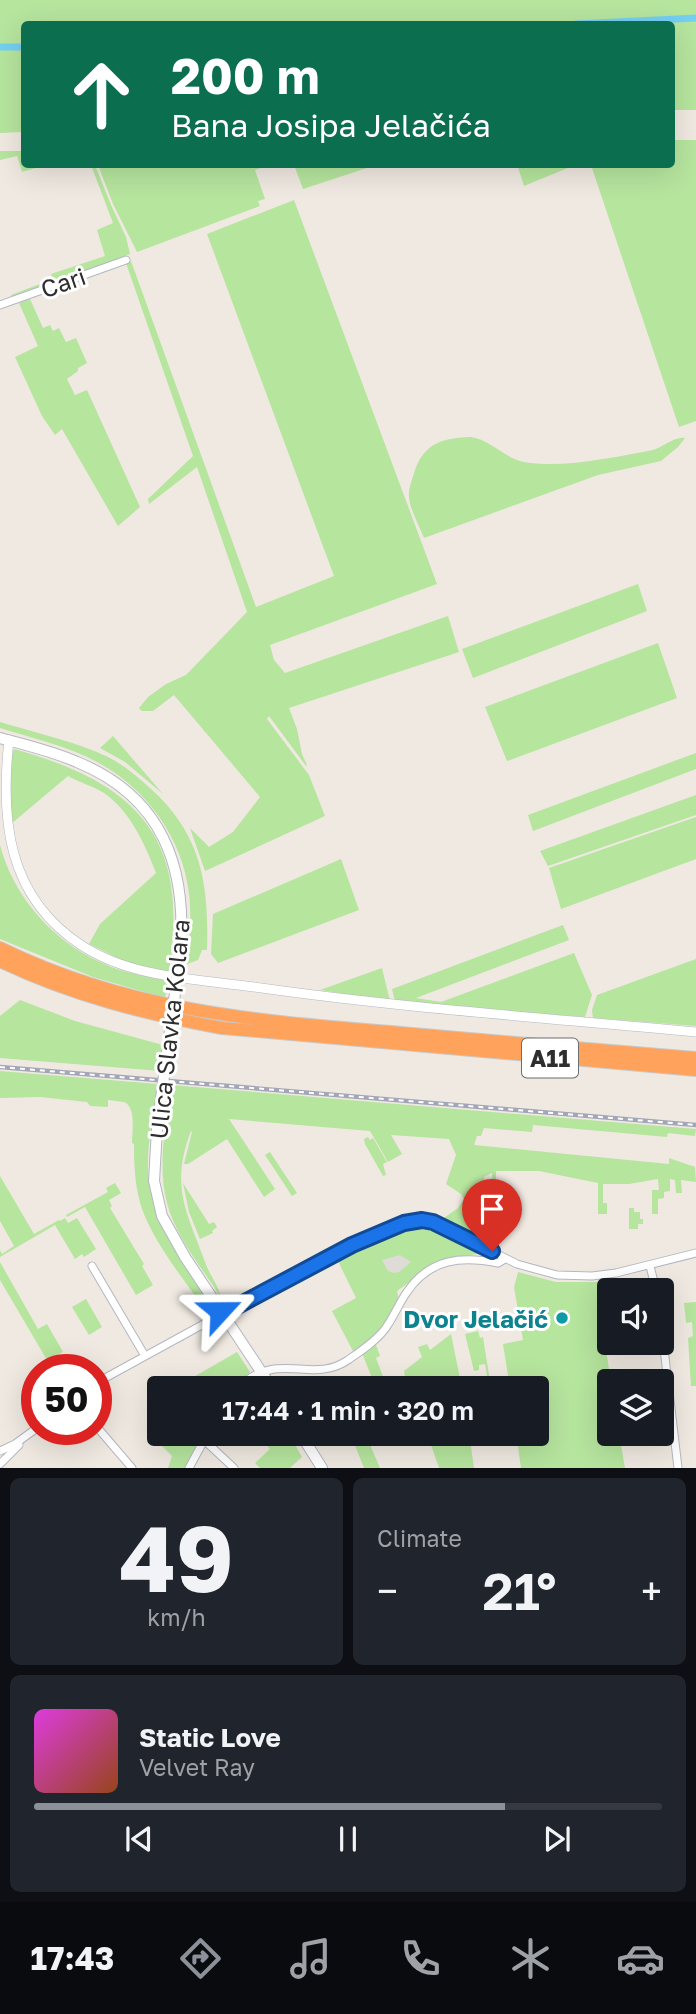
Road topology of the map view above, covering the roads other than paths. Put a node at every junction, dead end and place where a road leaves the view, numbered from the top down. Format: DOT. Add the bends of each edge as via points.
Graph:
graph roads {
  1 [pos="126,260"];
  2 [pos="0,305"];
  3 [pos="5,739"];
  4 [pos="0,948"];
  5 [pos="0,961"];
  6 [pos="696,1032"];
  7 [pos="696,1058"];
  8 [pos="696,1070"];
  9 [pos="696,1253"];
  10 [pos="505,1259"];
  11 [pos="92,1266"];
  12 [pos="650,1266"];
  13 [pos="653,1278"];
  14 [pos="222,1314"];
  15 [pos="665,1355"];
  16 [pos="145,1356"];
  17 [pos="261,1371"];
  18 [pos="112,1374"];
  19 [pos="254,1376"];
  20 [pos="264,1376"];
  21 [pos="21,1440"];
  22 [pos="21,1441"];
  23 [pos="112,1445"];
  24 [pos="201,1446"];
  25 [pos="214,1446"];
  26 [pos="308,1446"];
  27 [pos="0,1451"];
  28 [pos="0,1464"];
  29 [pos="132,1468"];
  30 [pos="189,1468"];
  31 [pos="234,1468"];
  32 [pos="322,1468"];
  33 [pos="678,1468"];
  1 -- 2 [label="street, Cari"];
  3 -- 6 [label="street" via="1,804 15,865 49,918 102,957 151,972 325,997"];
  3 -- 14 [label="main road, Ulica Slavka Kolara, bridge" via="95,770 148,814 170,853 183,911 154,1181 162,1216"];
  4 -- 7 [label="highway, A11" via="62,976 116,993 214,1015"];
  5 -- 8 [label="highway, A11" via="114,1005 222,1028"];
  9 -- 12 [label="street"];
  10 -- 12 [label="street" via="556,1275 604,1275"];
  10 -- 14 [label="street" via="433,1222 415,1220 388,1228"];
  10 -- 17 [label="street" via="498,1263 460,1259 429,1270 413,1284 381,1334 338,1366"];
  11 -- 16 [label="street"];
  12 -- 13 [label="street"];
  14 -- 16 [label="street"];
  14 -- 17 [label="main road, Ulica Slavka Kolara"];
  15 -- 33 [label="street"];
  16 -- 18 [label="street"];
  17 -- 19 [label="street"];
  17 -- 20 [label="main road, Ulica Slavka Kolara"];
  21 -- 27 [label="street"];
  22 -- 28 [label="street"];
  23 -- 29 [label="street"];
  24 -- 30 [label="street"];
  25 -- 31 [label="street"];
  26 -- 32 [label="main road"];
}
